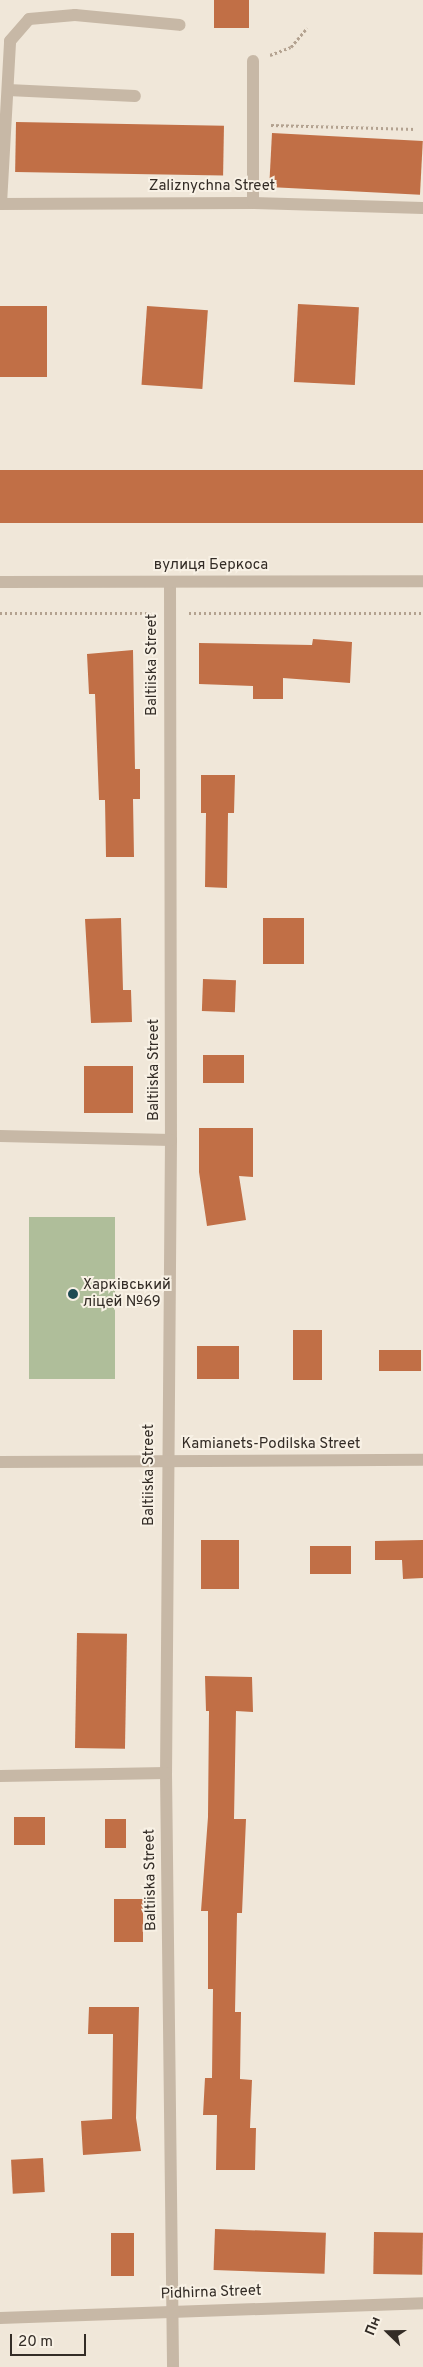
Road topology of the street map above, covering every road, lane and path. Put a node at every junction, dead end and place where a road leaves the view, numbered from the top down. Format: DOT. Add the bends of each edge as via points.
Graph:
graph roads {
  1 [pos="180,24"];
  2 [pos="307,28"];
  3 [pos="253,61"];
  4 [pos="8,90"];
  5 [pos="135,96"];
  6 [pos="252,124"];
  7 [pos="416,129"];
  8 [pos="253,203"];
  9 [pos="0,204"];
  10 [pos="423,208"];
  11 [pos="423,581"];
  12 [pos="0,582"];
  13 [pos="170,583"];
  14 [pos="0,613"];
  15 [pos="170,613"];
  16 [pos="423,613"];
  17 [pos="0,1136"];
  18 [pos="171,1140"];
  19 [pos="423,1460"];
  20 [pos="166,1461"];
  21 [pos="0,1462"];
  22 [pos="166,1773"];
  23 [pos="0,1776"];
  24 [pos="423,2303"];
  25 [pos="172,2310"];
  26 [pos="0,2318"];
  27 [pos="173,2367"];
  1 -- 4 [label="street" via="75,15 30,19 10,41"];
  2 -- 3 [label="path" via="290,47"];
  3 -- 6 [label="street"];
  4 -- 5 [label="street"];
  4 -- 9 [label="street"];
  6 -- 7 [label="path"];
  6 -- 8 [label="street"];
  8 -- 9 [label="street, Zaliznychna Street"];
  8 -- 10 [label="street, Zaliznychna Street"];
  11 -- 13 [label="street, вулиця Беркоса"];
  12 -- 13 [label="street, вулиця Беркоса"];
  13 -- 15 [label="street, Baltiiska Street"];
  14 -- 15 [label="path"];
  15 -- 16 [label="path"];
  15 -- 18 [label="street, Baltiiska Street"];
  17 -- 18 [label="street"];
  18 -- 20 [label="street, Baltiiska Street"];
  19 -- 20 [label="street, Kamianets-Podilska Street"];
  20 -- 21 [label="street, Kamianets-Podilska Street"];
  20 -- 22 [label="street, Baltiiska Street"];
  22 -- 23 [label="street"];
  22 -- 25 [label="street, Baltiiska Street"];
  24 -- 25 [label="street, Pidhirna Street"];
  25 -- 26 [label="street, Pidhirna Street"];
  25 -- 27 [label="street, Baltiiska Street"];
}
